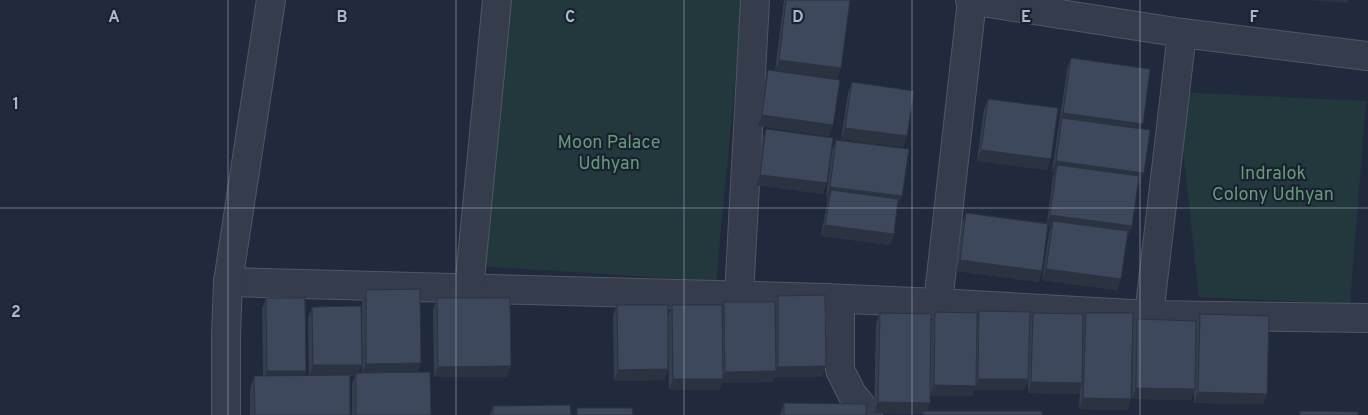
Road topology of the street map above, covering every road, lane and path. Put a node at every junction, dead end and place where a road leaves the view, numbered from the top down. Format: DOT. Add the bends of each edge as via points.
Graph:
graph roads {
  1 [pos="271,0"];
  2 [pos="497,0"];
  3 [pos="755,0"];
  4 [pos="971,0"];
  5 [pos="1182,33"];
  6 [pos="1368,56"];
  7 [pos="228,282"];
  8 [pos="469,288"];
  9 [pos="739,295"];
  10 [pos="840,299"];
  11 [pos="938,303"];
  12 [pos="1149,316"];
  13 [pos="1368,318"];
  14 [pos="226,415"];
  15 [pos="868,415"];
  1 -- 7 [label="street"];
  2 -- 8 [label="street"];
  3 -- 9 [label="street"];
  4 -- 5 [label="street"];
  4 -- 11 [label="street"];
  5 -- 6 [label="street"];
  5 -- 12 [label="street"];
  7 -- 8 [label="street"];
  7 -- 14 [label="street"];
  8 -- 9 [label="street"];
  9 -- 10 [label="street"];
  10 -- 11 [label="street"];
  10 -- 15 [label="street" via="840,370"];
  11 -- 12 [label="street"];
  12 -- 13 [label="street"];
}
